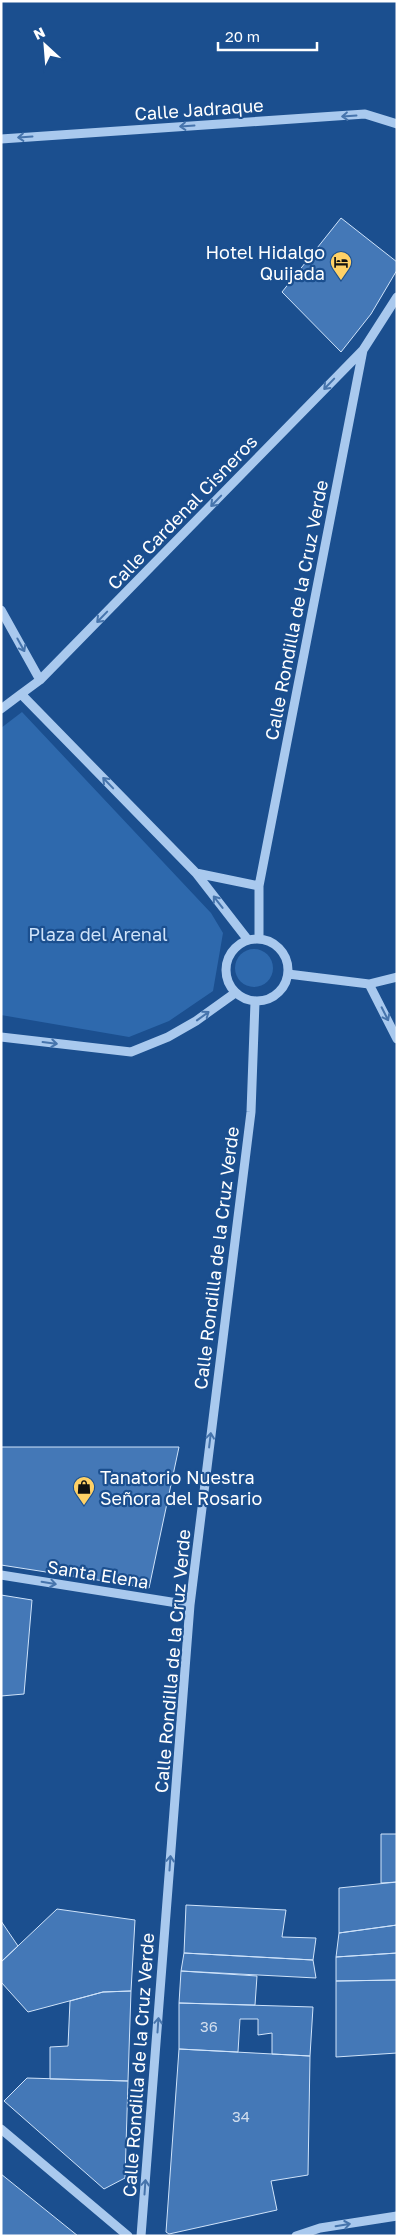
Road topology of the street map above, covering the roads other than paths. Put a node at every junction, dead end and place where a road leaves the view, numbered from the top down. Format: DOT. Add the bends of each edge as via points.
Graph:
graph roads {
  1 [pos="397,124"];
  2 [pos="1,139"];
  3 [pos="397,298"];
  4 [pos="363,350"];
  5 [pos="1,610"];
  6 [pos="40,680"];
  7 [pos="21,694"];
  8 [pos="1,709"];
  9 [pos="196,873"];
  10 [pos="260,886"];
  11 [pos="259,939"];
  12 [pos="248,940"];
  13 [pos="288,974"];
  14 [pos="397,977"];
  15 [pos="369,984"];
  16 [pos="235,993"];
  17 [pos="255,1002"];
  18 [pos="1,1037"];
  19 [pos="397,1038"];
  20 [pos="1,1575"];
  21 [pos="190,1605"];
  22 [pos="1,2129"];
  23 [pos="397,2216"];
  24 [pos="128,2236"];
  25 [pos="141,2236"];
  26 [pos="296,2236"];
  1 -- 2 [label="street, Calle Jadraque, one-way" via="365,114"];
  3 -- 4 [label="street, Calle Rondilla de la Cruz Verde"];
  4 -- 6 [label="street, Calle Cardenal Cisneros, one-way"];
  4 -- 10 [label="street, Calle Rondilla de la Cruz Verde"];
  5 -- 6 [label="street, one-way"];
  6 -- 7 [label="street, Calle Cardenal Cisneros"];
  7 -- 8 [label="street"];
  9 -- 7 [label="street, one-way"];
  9 -- 10 [label="street"];
  12 -- 9 [label="street, one-way"];
  10 -- 11 [label="street, Calle Rondilla de la Cruz Verde"];
  11 -- 12 [label="street"];
  11 -- 13 [label="street" via="269,941 284,954"];
  12 -- 16 [label="street" via="228,958 226,977"];
  13 -- 15 [label="street"];
  13 -- 17 [label="street" via="277,994"];
  14 -- 15 [label="street"];
  15 -- 19 [label="street, one-way"];
  16 -- 17 [label="street"];
  18 -- 16 [label="street, one-way" via="131,1052 168,1037"];
  21 -- 17 [label="street, Calle Rondilla de la Cruz Verde, one-way" via="250,1112"];
  20 -- 21 [label="street, Santa Elena, one-way"];
  25 -- 21 [label="street, Calle Rondilla de la Cruz Verde, one-way"];
  22 -- 24 [label="street"];
  26 -- 23 [label="street, one-way" via="320,2228"];
}
